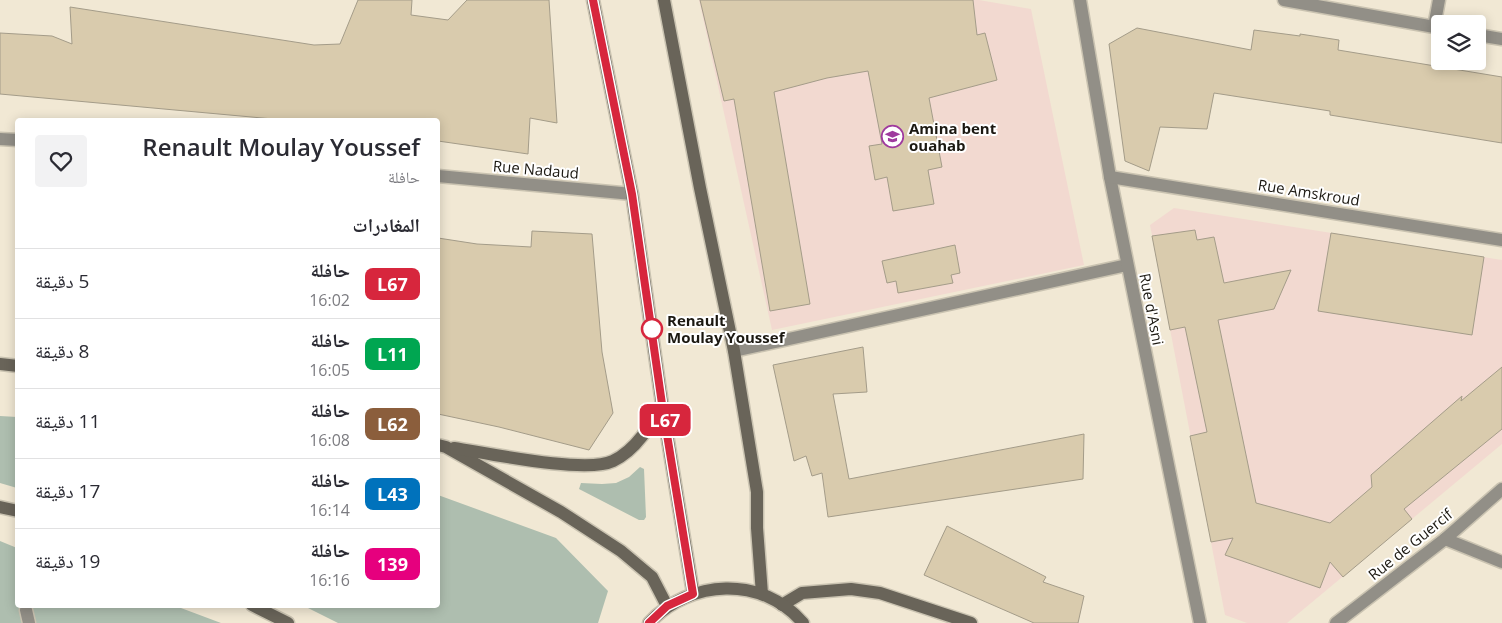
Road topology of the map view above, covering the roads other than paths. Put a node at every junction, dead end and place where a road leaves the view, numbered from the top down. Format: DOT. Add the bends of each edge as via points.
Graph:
graph roads {
  1 [pos="593,0"];
  2 [pos="664,0"];
  3 [pos="1080,0"];
  4 [pos="1284,0"];
  5 [pos="1439,0"];
  6 [pos="1438,15"];
  7 [pos="1431,26"];
  8 [pos="1486,36"];
  9 [pos="1502,39"];
  10 [pos="0,139"];
  11 [pos="15,140"];
  12 [pos="440,176"];
  13 [pos="1110,177"];
  14 [pos="632,194"];
  15 [pos="1502,240"];
  16 [pos="1127,265"];
  17 [pos="734,351"];
  18 [pos="0,364"];
  19 [pos="15,366"];
  20 [pos="662,404"];
  21 [pos="442,446"];
  22 [pos="1502,489"];
  23 [pos="0,507"];
  24 [pos="15,510"];
  25 [pos="1445,539"];
  26 [pos="1502,562"];
  27 [pos="693,594"];
  28 [pos="762,594"];
  29 [pos="782,605"];
  30 [pos="667,606"];
  31 [pos="258,608"];
  32 [pos="288,623"];
  33 [pos="648,623"];
  34 [pos="803,623"];
  35 [pos="971,623"];
  36 [pos="1200,623"];
  37 [pos="1336,623"];
  1 -- 14 [label="main road"];
  2 -- 17 [label="main road"];
  3 -- 13 [label="street, Rue d'Asni"];
  4 -- 7 [label="street"];
  5 -- 6 [label="street"];
  8 -- 9 [label="street"];
  10 -- 11 [label="street"];
  12 -- 14 [label="street, Rue Nadaud"];
  13 -- 15 [label="street, Rue Amskroud"];
  13 -- 16 [label="street, Rue d'Asni"];
  14 -- 20 [label="main road"];
  16 -- 17 [label="street"];
  16 -- 36 [label="street, Rue d'Asni"];
  17 -- 28 [label="main road" via="757,492"];
  18 -- 19 [label="main road"];
  20 -- 21 [label="main road" via="631,449 605,464 553,463"];
  20 -- 27 [label="main road"];
  21 -- 30 [label="main road" via="561,512 621,550 652,577"];
  22 -- 25 [label="street, Rue de Guercif"];
  23 -- 24 [label="main road"];
  25 -- 26 [label="street"];
  25 -- 37 [label="street, Rue de Guercif"];
  27 -- 28 [label="main road" via="726,588"];
  27 -- 30 [label="main road"];
  28 -- 29 [label="main road"];
  29 -- 34 [label="main road"];
  29 -- 35 [label="main road" via="802,594 851,589 880,592"];
  30 -- 33 [label="main road"];
  31 -- 32 [label="main road"];
}
